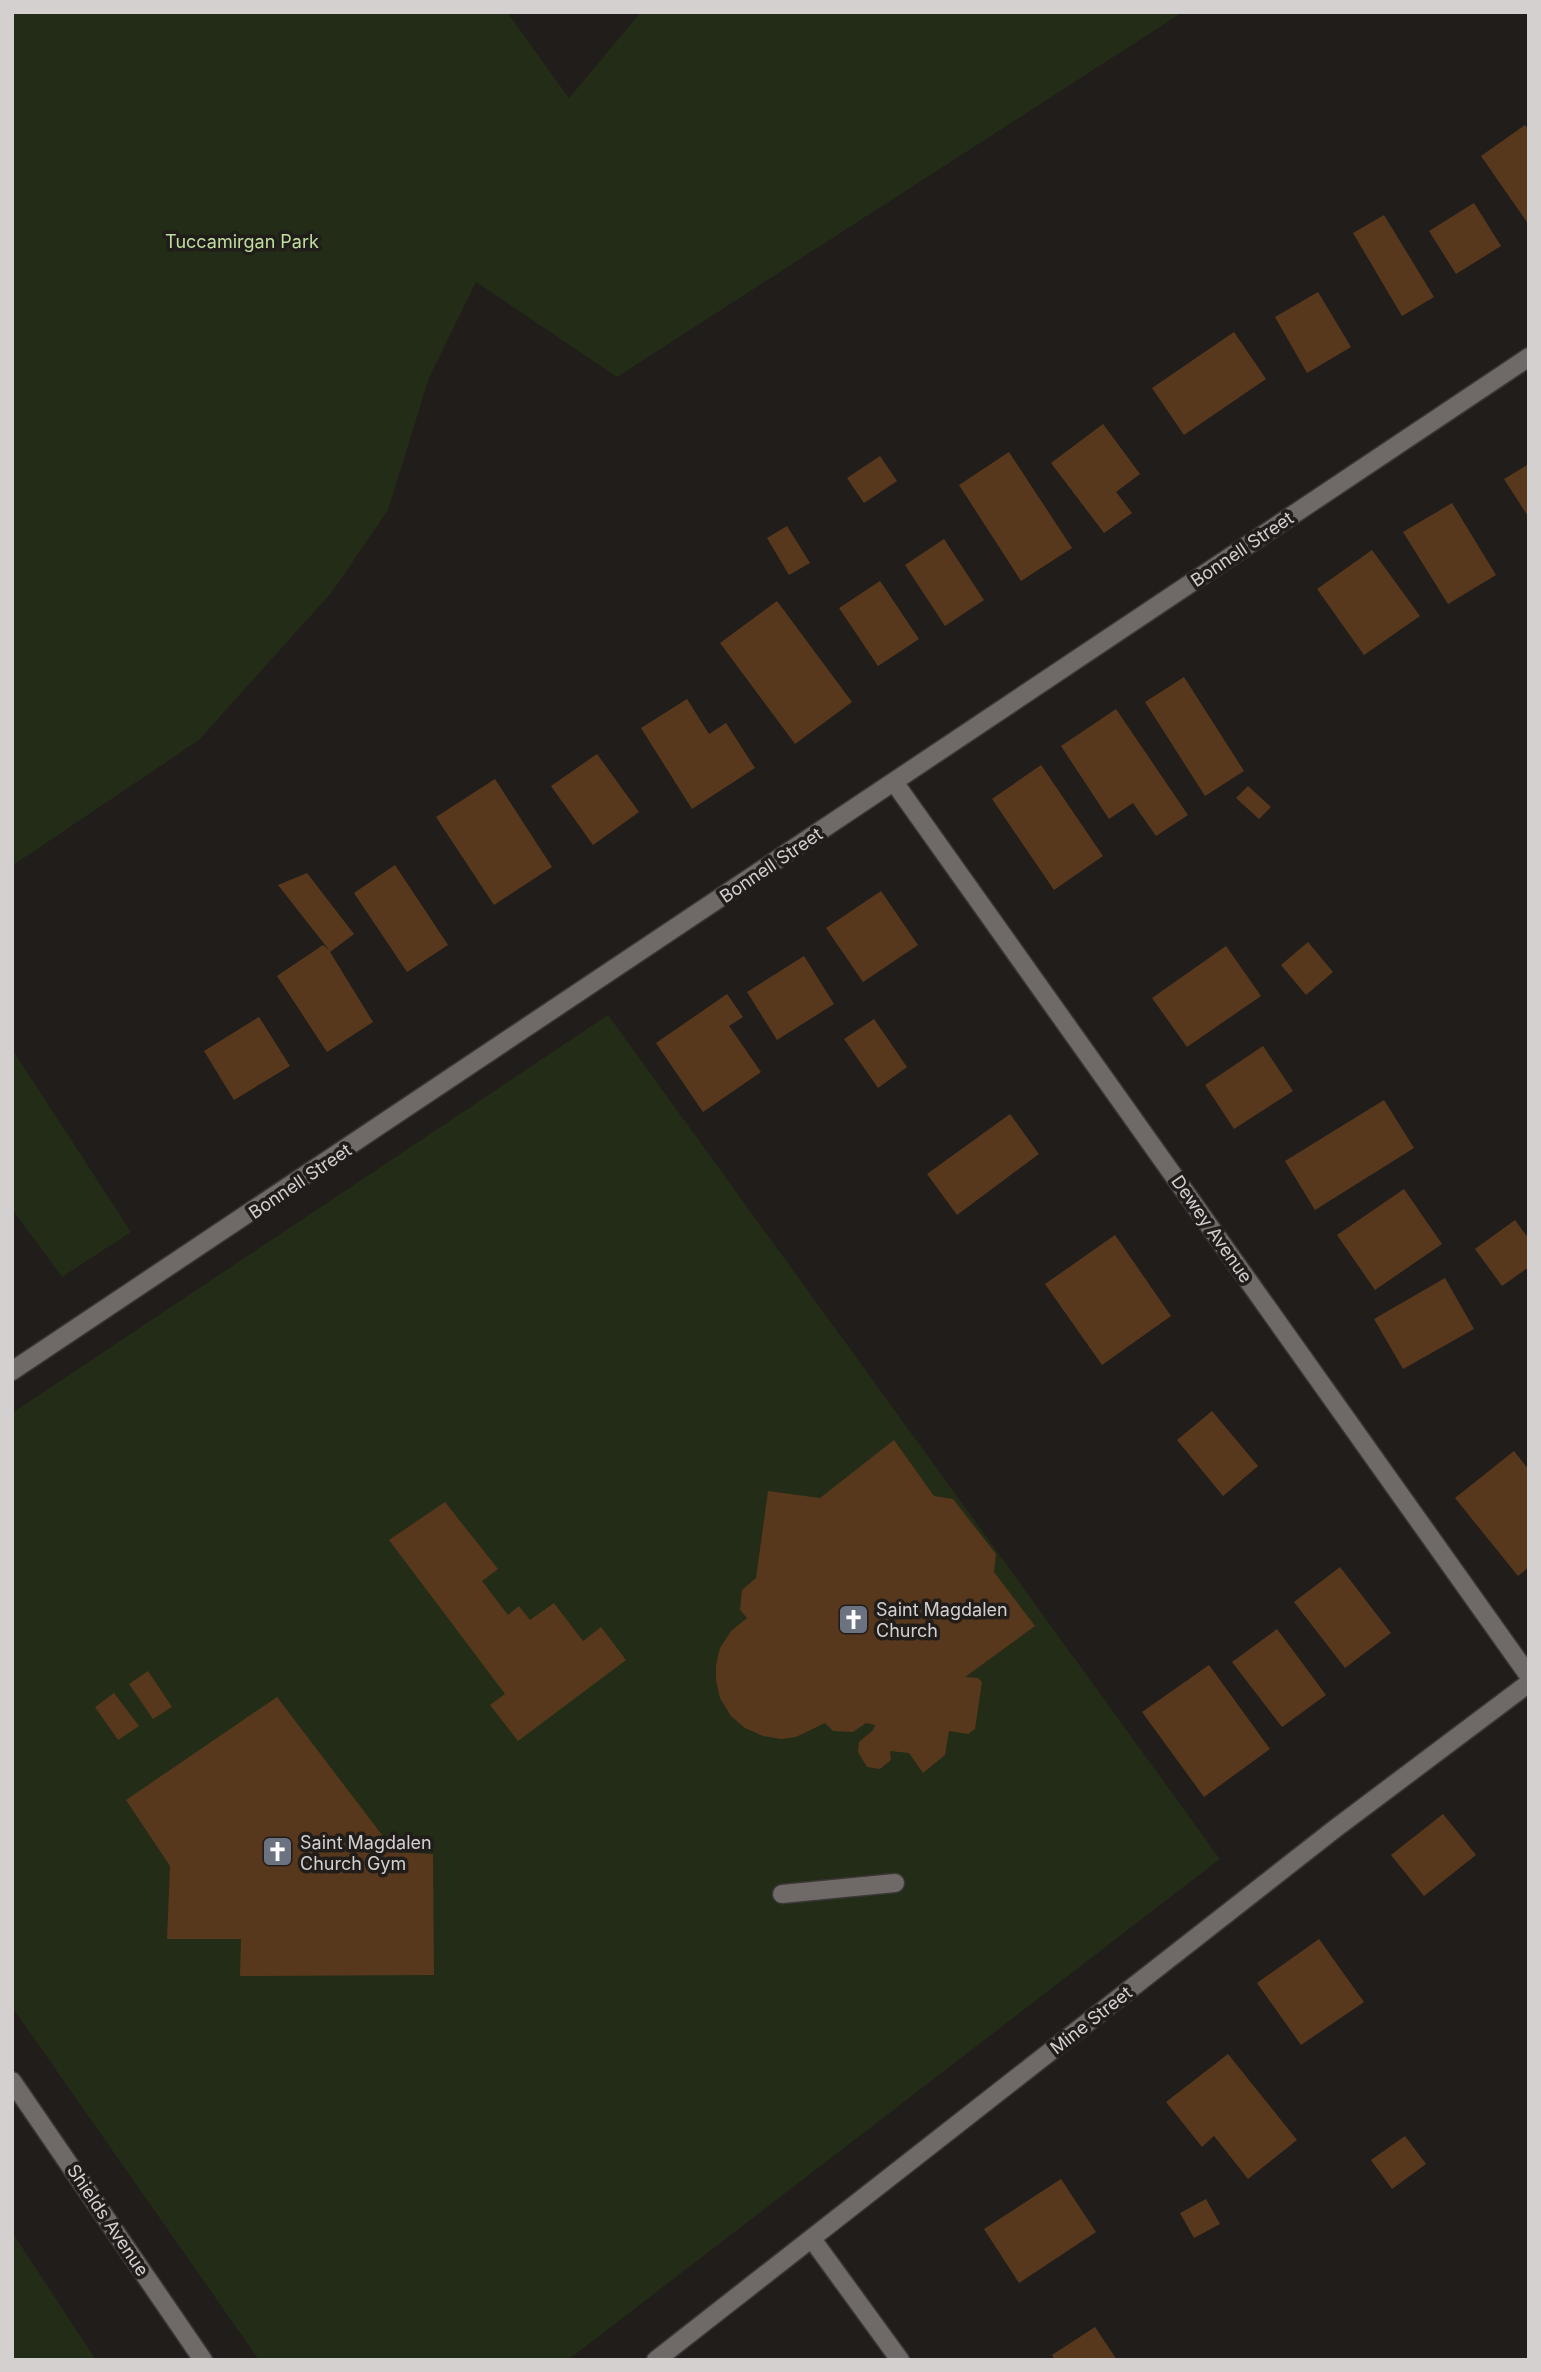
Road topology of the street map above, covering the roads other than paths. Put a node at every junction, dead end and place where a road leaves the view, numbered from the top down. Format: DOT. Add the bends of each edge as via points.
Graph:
graph roads {
  1 [pos="1529,357"];
  2 [pos="894,782"];
  3 [pos="12,1371"];
  4 [pos="1529,1676"];
  5 [pos="1529,1683"];
  6 [pos="895,1883"];
  7 [pos="782,1894"];
  8 [pos="12,2081"];
  9 [pos="812,2239"];
  10 [pos="203,2360"];
  11 [pos="656,2360"];
  12 [pos="900,2360"];
  1 -- 2 [label="street, Bonnell Street"];
  2 -- 3 [label="street, Bonnell Street"];
  2 -- 4 [label="street, Dewey Avenue"];
  5 -- 9 [label="street, Mine Street" via="1336,1828"];
  6 -- 7 [label="street"];
  8 -- 10 [label="street, Shields Avenue"];
  9 -- 11 [label="street, Mine Street"];
  9 -- 12 [label="street"];
}
